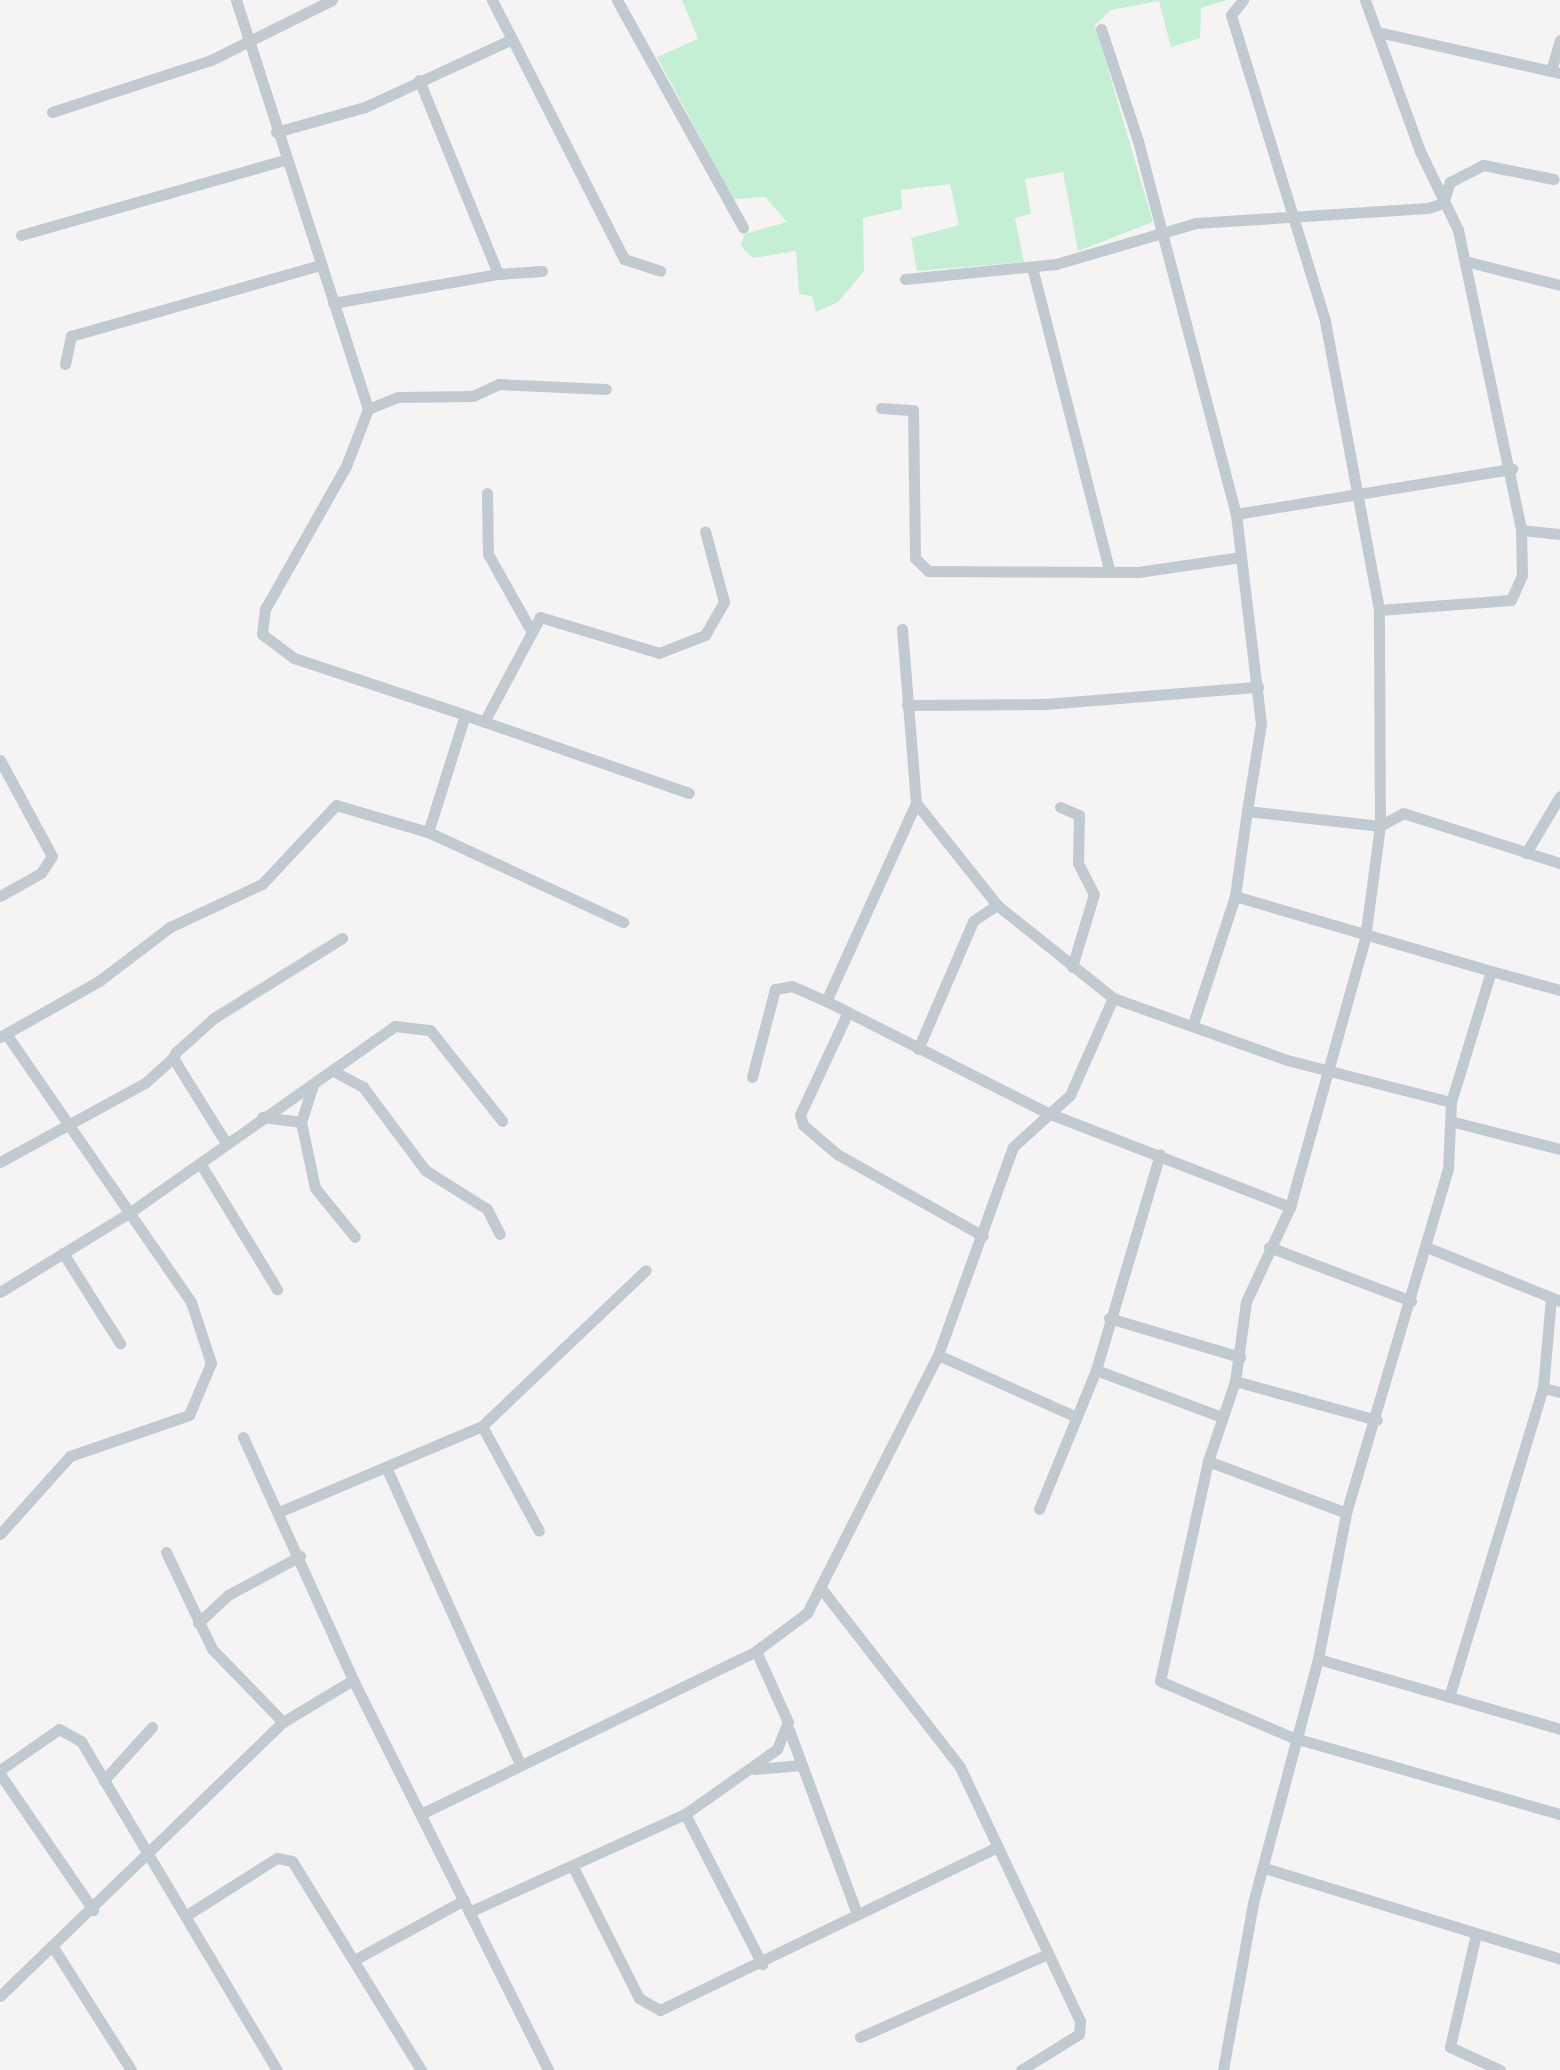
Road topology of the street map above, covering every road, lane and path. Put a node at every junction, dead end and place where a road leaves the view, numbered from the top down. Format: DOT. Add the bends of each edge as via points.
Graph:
graph roads {
  1 [pos="236,0"];
  2 [pos="332,0"];
  3 [pos="492,0"];
  4 [pos="617,0"];
  5 [pos="1243,0"];
  6 [pos="1364,0"];
  7 [pos="1101,29"];
  8 [pos="1378,32"];
  9 [pos="248,37"];
  10 [pos="512,39"];
  11 [pos="1400,40"];
  12 [pos="1560,40"];
  13 [pos="1388,53"];
  14 [pos="1556,72"];
  15 [pos="419,80"];
  16 [pos="52,112"];
  17 [pos="276,132"];
  18 [pos="284,160"];
  19 [pos="1554,179"];
  20 [pos="1443,203"];
  21 [pos="1294,215"];
  22 [pos="743,227"];
  23 [pos="1162,231"];
  24 [pos="21,235"];
  25 [pos="1465,260"];
  26 [pos="320,265"];
  27 [pos="1032,268"];
  28 [pos="542,270"];
  29 [pos="660,271"];
  30 [pos="498,274"];
  31 [pos="905,279"];
  32 [pos="1560,285"];
  33 [pos="333,303"];
  34 [pos="65,364"];
  35 [pos="606,389"];
  36 [pos="881,408"];
  37 [pos="368,409"];
  38 [pos="1512,468"];
  39 [pos="487,493"];
  40 [pos="1362,496"];
  41 [pos="1236,514"];
  42 [pos="1521,530"];
  43 [pos="704,531"];
  44 [pos="1560,534"];
  45 [pos="1241,556"];
  46 [pos="1108,568"];
  47 [pos="1380,610"];
  48 [pos="529,627"];
  49 [pos="902,629"];
  50 [pos="1258,687"];
  51 [pos="907,705"];
  52 [pos="465,715"];
  53 [pos="484,722"];
  54 [pos="0,760"];
  55 [pos="689,793"];
  56 [pos="1560,796"];
  57 [pos="916,803"];
  58 [pos="1060,807"];
  59 [pos="1247,811"];
  60 [pos="1380,826"];
  61 [pos="428,832"];
  62 [pos="1526,853"];
  63 [pos="1560,863"];
  64 [pos="0,896"];
  65 [pos="1236,896"];
  66 [pos="997,904"];
  67 [pos="623,922"];
  68 [pos="342,938"];
  69 [pos="1364,938"];
  70 [pos="1072,967"];
  71 [pos="1491,971"];
  72 [pos="1560,990"];
  73 [pos="1113,998"];
  74 [pos="826,1002"];
  75 [pos="846,1014"];
  76 [pos="1193,1024"];
  77 [pos="3,1036"];
  78 [pos="918,1049"];
  79 [pos="173,1058"];
  80 [pos="1324,1069"];
  81 [pos="336,1073"];
  82 [pos="752,1077"];
  83 [pos="313,1084"];
  84 [pos="1451,1102"];
  85 [pos="1048,1113"];
  86 [pos="262,1117"];
  87 [pos="66,1121"];
  88 [pos="502,1121"];
  89 [pos="301,1122"];
  90 [pos="1454,1122"];
  91 [pos="226,1143"];
  92 [pos="1560,1149"];
  93 [pos="1160,1154"];
  94 [pos="0,1162"];
  95 [pos="200,1162"];
  96 [pos="1290,1207"];
  97 [pos="130,1213"];
  98 [pos="500,1234"];
  99 [pos="983,1236"];
  100 [pos="355,1237"];
  101 [pos="1269,1247"];
  102 [pos="1429,1248"];
  103 [pos="63,1253"];
  104 [pos="646,1270"];
  105 [pos="277,1289"];
  106 [pos="0,1292"];
  107 [pos="1556,1300"];
  108 [pos="1411,1301"];
  109 [pos="1109,1318"];
  110 [pos="120,1343"];
  111 [pos="938,1355"];
  112 [pos="1240,1358"];
  113 [pos="1096,1370"];
  114 [pos="1235,1382"];
  115 [pos="1543,1388"];
  116 [pos="1560,1392"];
  117 [pos="1072,1415"];
  118 [pos="1219,1416"];
  119 [pos="1377,1420"];
  120 [pos="482,1426"];
  121 [pos="242,1437"];
  122 [pos="1208,1461"];
  123 [pos="386,1468"];
  124 [pos="1039,1509"];
  125 [pos="281,1511"];
  126 [pos="1346,1513"];
  127 [pos="539,1530"];
  128 [pos="0,1534"];
  129 [pos="166,1552"];
  130 [pos="300,1556"];
  131 [pos="820,1587"];
  132 [pos="198,1623"];
  133 [pos="756,1651"];
  134 [pos="1318,1659"];
  135 [pos="353,1680"];
  136 [pos="1449,1697"];
  137 [pos="283,1722"];
  138 [pos="152,1727"];
  139 [pos="1560,1729"];
  140 [pos="789,1730"];
  141 [pos="1291,1736"];
  142 [pos="520,1764"];
  143 [pos="801,1765"];
  144 [pos="754,1769"];
  145 [pos="0,1772"];
  146 [pos="104,1780"];
  147 [pos="423,1814"];
  148 [pos="685,1814"];
  149 [pos="1560,1814"];
  150 [pos="997,1848"];
  151 [pos="148,1850"];
  152 [pos="573,1866"];
  153 [pos="1265,1868"];
  154 [pos="467,1906"];
  155 [pos="93,1910"];
  156 [pos="190,1913"];
  157 [pos="857,1914"];
  158 [pos="1476,1934"];
  159 [pos="53,1947"];
  160 [pos="1047,1954"];
  161 [pos="356,1958"];
  162 [pos="1560,1959"];
  163 [pos="762,1964"];
  164 [pos="0,1996"];
  165 [pos="860,2037"];
  166 [pos="132,2070"];
  167 [pos="277,2070"];
  168 [pos="421,2070"];
  169 [pos="548,2070"];
  170 [pos="1021,2070"];
  171 [pos="1223,2070"];
  172 [pos="1500,2070"];
  1 -- 9 [label="street"];
  2 -- 9 [label="street"];
  3 -- 10 [label="street"];
  4 -- 22 [label="street"];
  5 -- 21 [label="street" via="1232,15"];
  6 -- 8 [label="street"];
  7 -- 23 [label="street"];
  8 -- 11 [label="street"];
  8 -- 13 [label="street"];
  9 -- 16 [label="street" via="211,60"];
  9 -- 17 [label="street"];
  10 -- 15 [label="street"];
  10 -- 29 [label="street" via="624,259"];
  11 -- 13 [label="street"];
  11 -- 14 [label="street"];
  12 -- 14 [label="street"];
  13 -- 20 [label="street"];
  15 -- 17 [label="street" via="364,107"];
  15 -- 30 [label="street"];
  17 -- 18 [label="street"];
  18 -- 24 [label="street"];
  18 -- 26 [label="street"];
  19 -- 20 [label="street" via="1483,166 1450,182"];
  20 -- 21 [label="street"];
  20 -- 25 [label="street"];
  21 -- 23 [label="street"];
  21 -- 40 [label="street"];
  23 -- 27 [label="street"];
  23 -- 41 [label="street"];
  25 -- 32 [label="street"];
  25 -- 38 [label="street"];
  26 -- 33 [label="street"];
  26 -- 34 [label="street" via="70,336"];
  27 -- 31 [label="street"];
  27 -- 46 [label="street"];
  28 -- 30 [label="street"];
  30 -- 33 [label="street"];
  33 -- 37 [label="street"];
  35 -- 37 [label="street" via="500,384 474,396 398,396"];
  36 -- 46 [label="street" via="913,410 920,567 984,574"];
  37 -- 52 [label="street" via="346,466 266,608 262,634 294,658"];
  38 -- 40 [label="street"];
  38 -- 42 [label="street"];
  39 -- 48 [label="street" via="488,554"];
  40 -- 41 [label="street"];
  40 -- 47 [label="street"];
  41 -- 45 [label="street"];
  42 -- 44 [label="street"];
  42 -- 47 [label="street" via="1522,575 1510,600"];
  43 -- 48 [label="street" via="724,602 705,635 688,646 659,653 546,615"];
  45 -- 46 [label="street" via="1138,572"];
  45 -- 50 [label="street"];
  47 -- 60 [label="street"];
  48 -- 53 [label="street"];
  49 -- 51 [label="street"];
  50 -- 51 [label="street" via="1045,704"];
  50 -- 59 [label="street" via="1258,776"];
  51 -- 57 [label="street"];
  52 -- 53 [label="street"];
  52 -- 61 [label="street"];
  53 -- 55 [label="street"];
  54 -- 64 [label="street" via="52,856 41,873"];
  56 -- 62 [label="street"];
  57 -- 66 [label="street"];
  57 -- 74 [label="street"];
  58 -- 70 [label="street" via="1079,814 1078,863 1093,890"];
  59 -- 60 [label="street"];
  59 -- 65 [label="street"];
  60 -- 62 [label="street" via="1403,813"];
  60 -- 69 [label="street"];
  61 -- 67 [label="street"];
  61 -- 77 [label="street" via="336,806 262,884 170,927 99,981"];
  62 -- 63 [label="street"];
  65 -- 69 [label="street"];
  65 -- 76 [label="street"];
  66 -- 70 [label="street"];
  66 -- 78 [label="street" via="973,922"];
  68 -- 79 [label="street" via="214,1018"];
  69 -- 71 [label="street"];
  69 -- 80 [label="street"];
  70 -- 73 [label="street"];
  71 -- 72 [label="street"];
  71 -- 84 [label="street"];
  73 -- 76 [label="street"];
  73 -- 85 [label="street" via="1079,1080"];
  74 -- 75 [label="street"];
  74 -- 82 [label="street" via="792,986 776,989"];
  75 -- 78 [label="street"];
  75 -- 99 [label="street" via="800,1114 803,1125 837,1154"];
  76 -- 80 [label="street"];
  77 -- 87 [label="street"];
  78 -- 85 [label="street"];
  79 -- 87 [label="street" via="130,1092"];
  79 -- 91 [label="street"];
  80 -- 84 [label="street"];
  80 -- 96 [label="street"];
  81 -- 83 [label="street"];
  81 -- 88 [label="street" via="382,1032 412,1024 430,1030"];
  81 -- 98 [label="street" via="363,1087 425,1170 474,1195"];
  83 -- 86 [label="street"];
  83 -- 89 [label="street"];
  84 -- 90 [label="street"];
  85 -- 93 [label="street"];
  85 -- 99 [label="street" via="1019,1137"];
  86 -- 89 [label="street"];
  86 -- 91 [label="street"];
  87 -- 94 [label="street"];
  87 -- 97 [label="street"];
  89 -- 100 [label="street" via="315,1188"];
  90 -- 92 [label="street"];
  90 -- 102 [label="street"];
  91 -- 95 [label="street"];
  93 -- 96 [label="street"];
  93 -- 109 [label="street"];
  95 -- 97 [label="street"];
  95 -- 105 [label="street"];
  96 -- 101 [label="street"];
  97 -- 103 [label="street"];
  97 -- 128 [label="street" via="206,1333 205,1392 175,1423 70,1456"];
  99 -- 111 [label="street"];
  101 -- 108 [label="street"];
  101 -- 112 [label="street" via="1246,1302"];
  102 -- 107 [label="street"];
  102 -- 108 [label="street"];
  103 -- 106 [label="street"];
  103 -- 110 [label="street"];
  104 -- 120 [label="street"];
  107 -- 115 [label="street"];
  108 -- 119 [label="street"];
  109 -- 112 [label="street"];
  109 -- 113 [label="street"];
  111 -- 117 [label="street"];
  111 -- 131 [label="street"];
  112 -- 114 [label="street"];
  113 -- 117 [label="street"];
  113 -- 118 [label="street"];
  114 -- 118 [label="street"];
  114 -- 119 [label="street"];
  115 -- 116 [label="street"];
  115 -- 136 [label="street"];
  117 -- 124 [label="street"];
  118 -- 122 [label="street"];
  119 -- 126 [label="street"];
  120 -- 123 [label="street"];
  120 -- 127 [label="street"];
  121 -- 125 [label="street"];
  122 -- 126 [label="street"];
  122 -- 141 [label="street" via="1156,1671 1179,1693"];
  123 -- 125 [label="street"];
  123 -- 142 [label="street"];
  125 -- 130 [label="street"];
  126 -- 134 [label="street"];
  129 -- 132 [label="street"];
  130 -- 132 [label="street" via="228,1595"];
  130 -- 135 [label="street"];
  131 -- 133 [label="street" via="796,1624"];
  131 -- 150 [label="street" via="942,1738"];
  132 -- 137 [label="street" via="212,1649"];
  133 -- 140 [label="street"];
  133 -- 142 [label="street"];
  134 -- 136 [label="street"];
  134 -- 141 [label="street"];
  135 -- 137 [label="street"];
  135 -- 147 [label="street"];
  136 -- 139 [label="street"];
  137 -- 151 [label="street"];
  138 -- 146 [label="street"];
  140 -- 143 [label="street"];
  140 -- 144 [label="street"];
  141 -- 149 [label="street"];
  141 -- 153 [label="street"];
  142 -- 147 [label="street"];
  143 -- 144 [label="street"];
  143 -- 157 [label="street"];
  144 -- 148 [label="street"];
  145 -- 146 [label="street" via="60,1729 81,1741"];
  145 -- 155 [label="street"];
  146 -- 151 [label="street"];
  147 -- 154 [label="street"];
  148 -- 152 [label="street"];
  148 -- 163 [label="street"];
  150 -- 157 [label="street"];
  150 -- 160 [label="street"];
  151 -- 155 [label="street"];
  151 -- 156 [label="street"];
  152 -- 154 [label="street"];
  152 -- 163 [label="street" via="648,2005 678,2007"];
  153 -- 158 [label="street"];
  153 -- 171 [label="street"];
  154 -- 161 [label="street"];
  154 -- 169 [label="street"];
  155 -- 159 [label="street"];
  156 -- 161 [label="street" via="285,1858"];
  156 -- 167 [label="street"];
  157 -- 163 [label="street"];
  158 -- 162 [label="street"];
  158 -- 172 [label="street" via="1450,2047"];
  159 -- 164 [label="street"];
  159 -- 166 [label="street"];
  160 -- 165 [label="street"];
  160 -- 170 [label="street" via="1082,2028"];
  161 -- 168 [label="street"];
}
